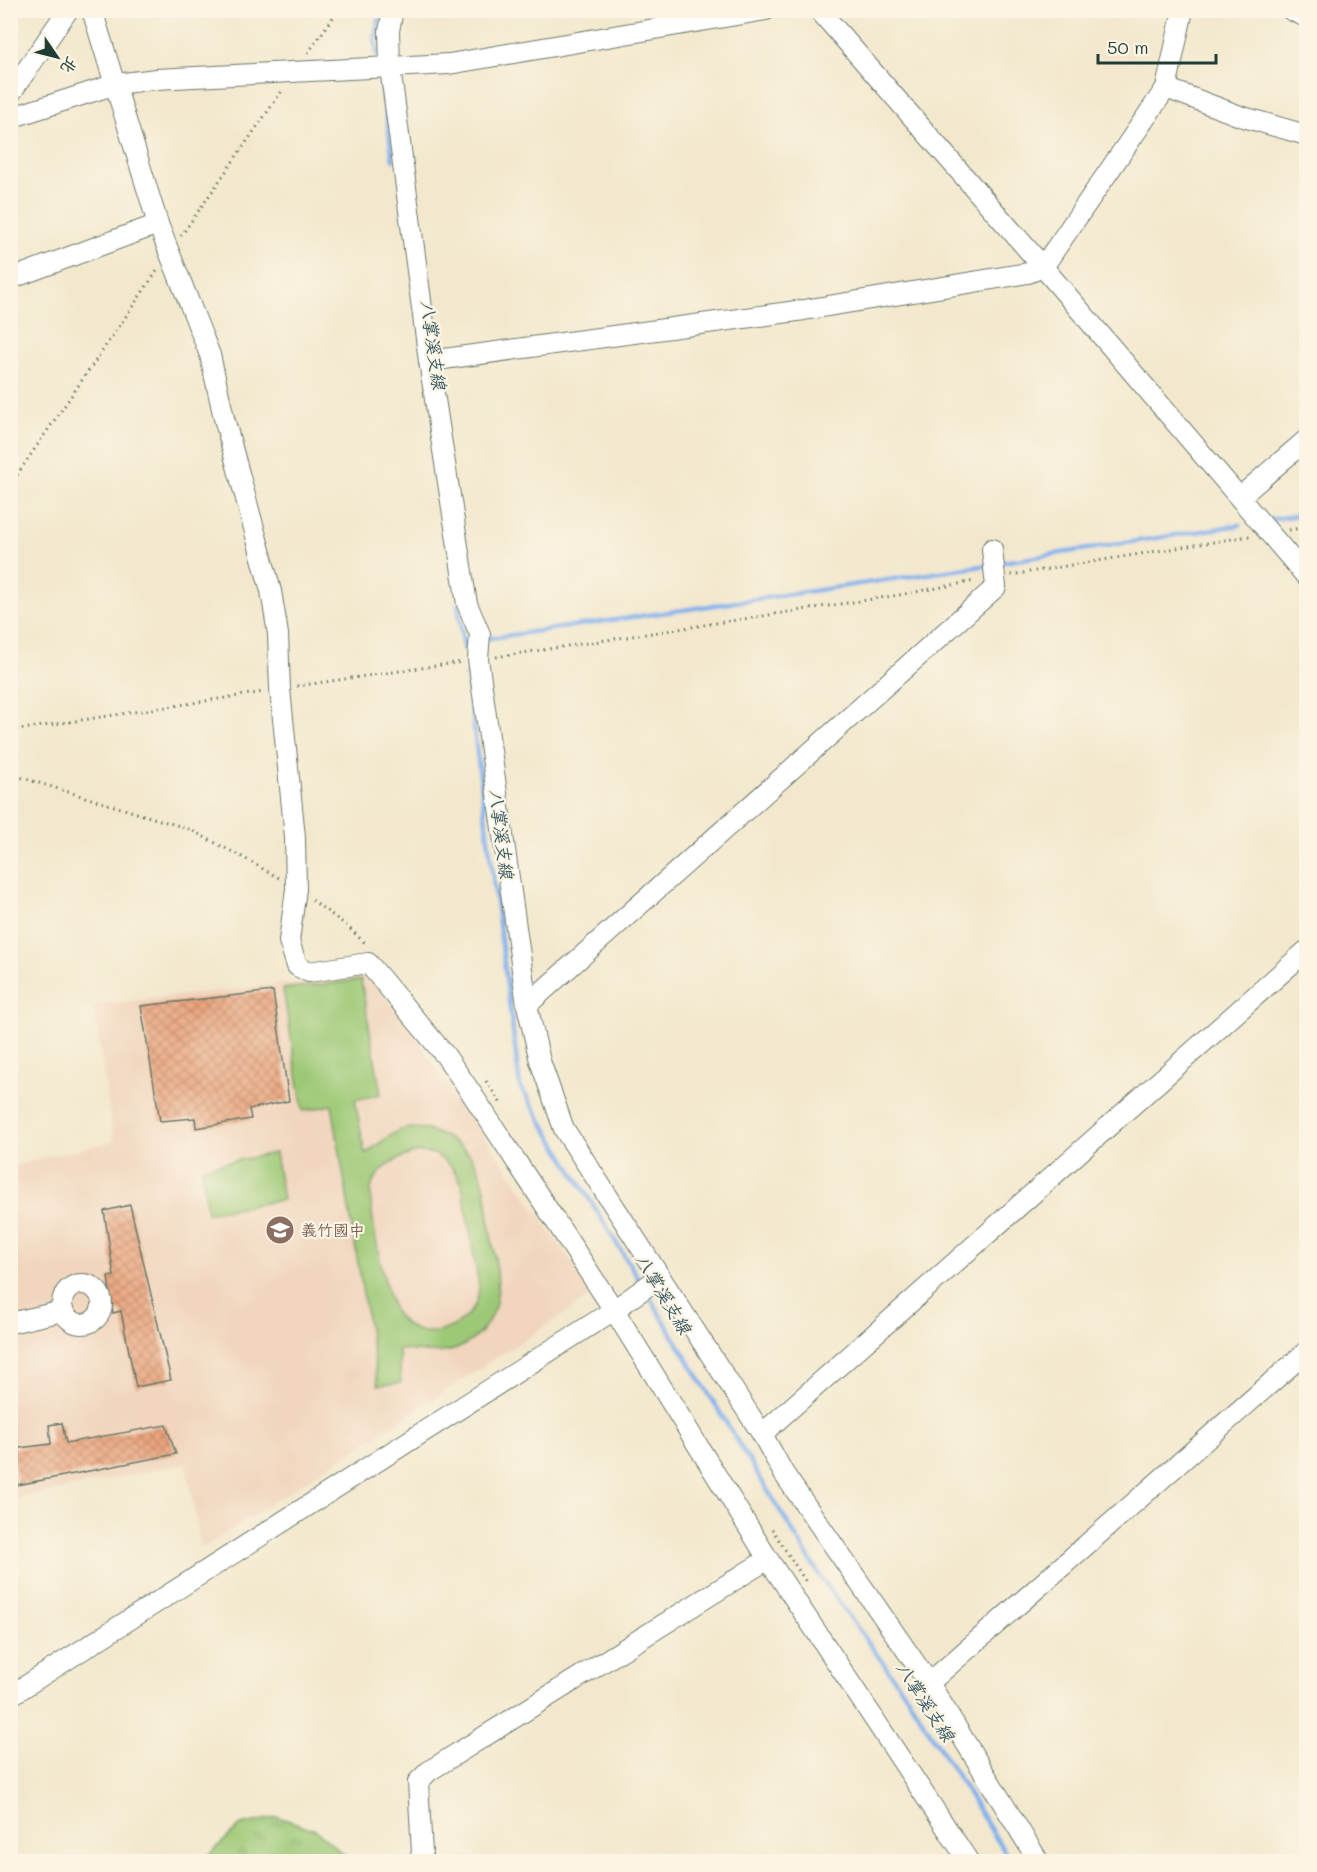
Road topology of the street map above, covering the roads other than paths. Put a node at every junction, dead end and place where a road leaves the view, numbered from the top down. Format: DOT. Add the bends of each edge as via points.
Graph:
graph roads {
  1 [pos="68,10"];
  2 [pos="92,10"];
  3 [pos="393,10"];
  4 [pos="766,10"];
  5 [pos="819,10"];
  6 [pos="1183,10"];
  7 [pos="1291,10"];
  8 [pos="1306,18"];
  9 [pos="390,67"];
  10 [pos="116,84"];
  11 [pos="1166,88"];
  12 [pos="10,94"];
  13 [pos="10,118"];
  14 [pos="1306,135"];
  15 [pos="158,224"];
  16 [pos="1043,267"];
  17 [pos="10,279"];
  18 [pos="429,361"];
  19 [pos="1306,440"];
  20 [pos="1240,497"];
  21 [pos="994,563"];
  22 [pos="1306,576"];
  23 [pos="1306,951"];
  24 [pos="526,1005"];
  25 [pos="649,1285"];
  26 [pos="614,1310"];
  27 [pos="63,1311"];
  28 [pos="10,1323"];
  29 [pos="1306,1352"];
  30 [pos="762,1434"];
  31 [pos="768,1559"];
  32 [pos="929,1683"];
  33 [pos="10,1696"];
  34 [pos="419,1862"];
  35 [pos="969,1862"];
  36 [pos="1039,1862"];
  1 -- 12 [label="street"];
  2 -- 10 [label="street"];
  3 -- 9 [label="street"];
  4 -- 9 [label="street" via="449,64"];
  5 -- 16 [label="street"];
  6 -- 11 [label="street"];
  7 -- 8 [label="street"];
  9 -- 10 [label="street"];
  9 -- 18 [label="street"];
  10 -- 13 [label="street"];
  10 -- 15 [label="street"];
  11 -- 14 [label="street"];
  11 -- 16 [label="street"];
  15 -- 17 [label="street"];
  15 -- 26 [label="street" via="210,355 271,591 295,837 296,889 289,940 297,966 309,972 368,963 471,1091"];
  16 -- 18 [label="street" via="1028,273 804,310"];
  16 -- 20 [label="street"];
  18 -- 24 [label="street" via="467,604 478,649"];
  19 -- 20 [label="street"];
  20 -- 22 [label="street"];
  21 -- 24 [label="street" via="996,587"];
  23 -- 30 [label="street"];
  24 -- 25 [label="street" via="540,1061 564,1129"];
  25 -- 26 [label="street"];
  25 -- 30 [label="street"];
  26 -- 31 [label="street"];
  26 -- 33 [label="street"];
  27 -- 28 [label="street"];
  29 -- 32 [label="street"];
  30 -- 32 [label="street" via="784,1474"];
  31 -- 34 [label="street" via="429,1771 418,1782 422,1853"];
  31 -- 35 [label="street"];
  32 -- 36 [label="street"];
}
